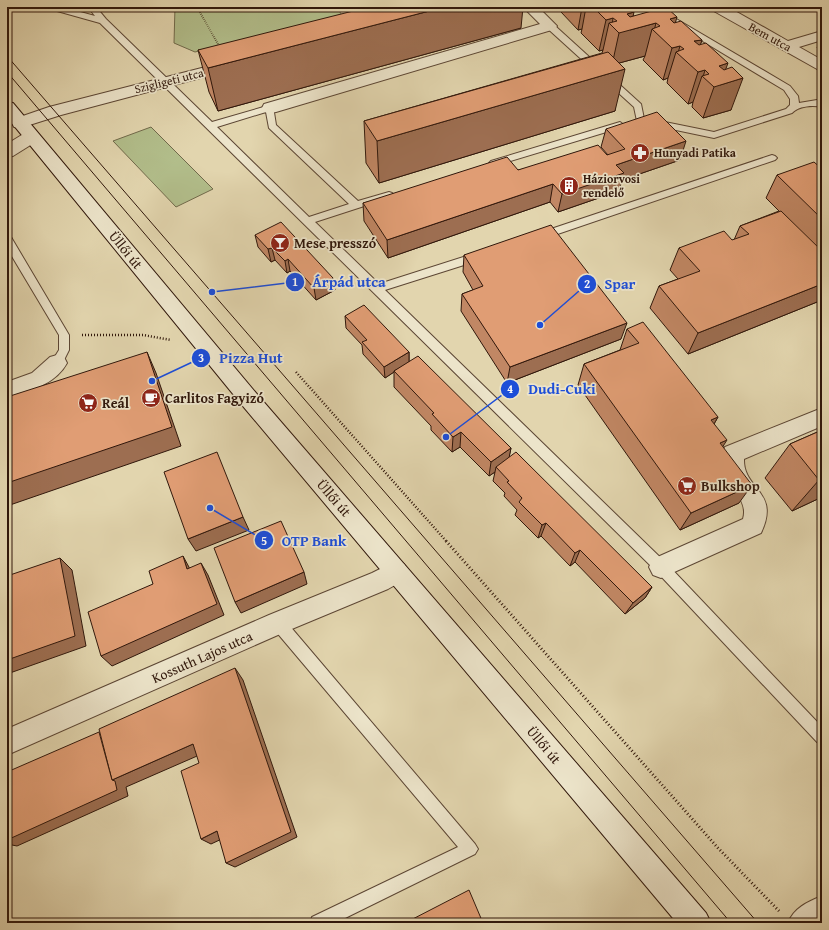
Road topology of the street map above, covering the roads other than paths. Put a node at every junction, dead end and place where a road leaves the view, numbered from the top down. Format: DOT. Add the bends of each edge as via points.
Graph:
graph roads {
  1 [pos="53,7"];
  2 [pos="92,7"];
  3 [pos="530,7"];
  4 [pos="650,7"];
  5 [pos="717,7"];
  6 [pos="103,21"];
  7 [pos="550,26"];
  8 [pos="822,35"];
  9 [pos="786,46"];
  10 [pos="250,60"];
  11 [pos="822,66"];
  12 [pos="165,82"];
  13 [pos="822,104"];
  14 [pos="795,106"];
  15 [pos="270,108"];
  16 [pos="640,119"];
  17 [pos="19,122"];
  18 [pos="210,126"];
  19 [pos="7,152"];
  20 [pos="772,158"];
  21 [pos="483,167"];
  22 [pos="401,191"];
  23 [pos="356,205"];
  24 [pos="307,221"];
  25 [pos="533,238"];
  26 [pos="7,240"];
  27 [pos="488,253"];
  28 [pos="376,289"];
  29 [pos="57,363"];
  30 [pos="7,390"];
  31 [pos="822,417"];
  32 [pos="661,567"];
  33 [pos="396,572"];
  34 [pos="278,623"];
  35 [pos="822,737"];
  36 [pos="7,742"];
  37 [pos="822,911"];
  38 [pos="792,918"];
  39 [pos="318,923"];
  40 [pos="696,923"];
  1 -- 6 [label="lane"];
  2 -- 6 [label="lane"];
  3 -- 7 [label="street"];
  4 -- 14 [label="lane" via="787,88 796,99"];
  5 -- 9 [label="street, Bem utca"];
  6 -- 12 [label="lane"];
  7 -- 15 [label="street"];
  7 -- 16 [label="lane" via="638,106"];
  8 -- 9 [label="street"];
  9 -- 11 [label="street, Bem utca"];
  10 -- 12 [label="street, Szigligeti utca"];
  12 -- 17 [label="street, Szigligeti utca"];
  12 -- 18 [label="lane"];
  13 -- 14 [label="lane"];
  14 -- 16 [label="lane" via="789,111 714,135"];
  15 -- 18 [label="lane"];
  15 -- 23 [label="lane" via="272,126"];
  16 -- 21 [label="lane"];
  17 -- 19 [label="street, Szigligeti utca"];
  17 -- 33 [label="street, Üllői út"];
  18 -- 24 [label="lane"];
  20 -- 25 [label="lane"];
  22 -- 23 [label="lane"];
  23 -- 24 [label="lane"];
  24 -- 28 [label="lane"];
  26 -- 29 [label="lane" via="64,335 64,350"];
  27 -- 28 [label="lane"];
  28 -- 32 [label="lane"];
  29 -- 30 [label="street" via="39,379"];
  31 -- 32 [label="street" via="733,454 735,476 752,499 756,510 753,526"];
  32 -- 35 [label="lane"];
  33 -- 34 [label="street, Kossuth Lajos utca"];
  33 -- 40 [label="street, Üllői út"];
  34 -- 36 [label="street, Kossuth Lajos utca"];
  34 -- 39 [label="lane" via="470,849"];
  37 -- 38 [label="street"];
}
